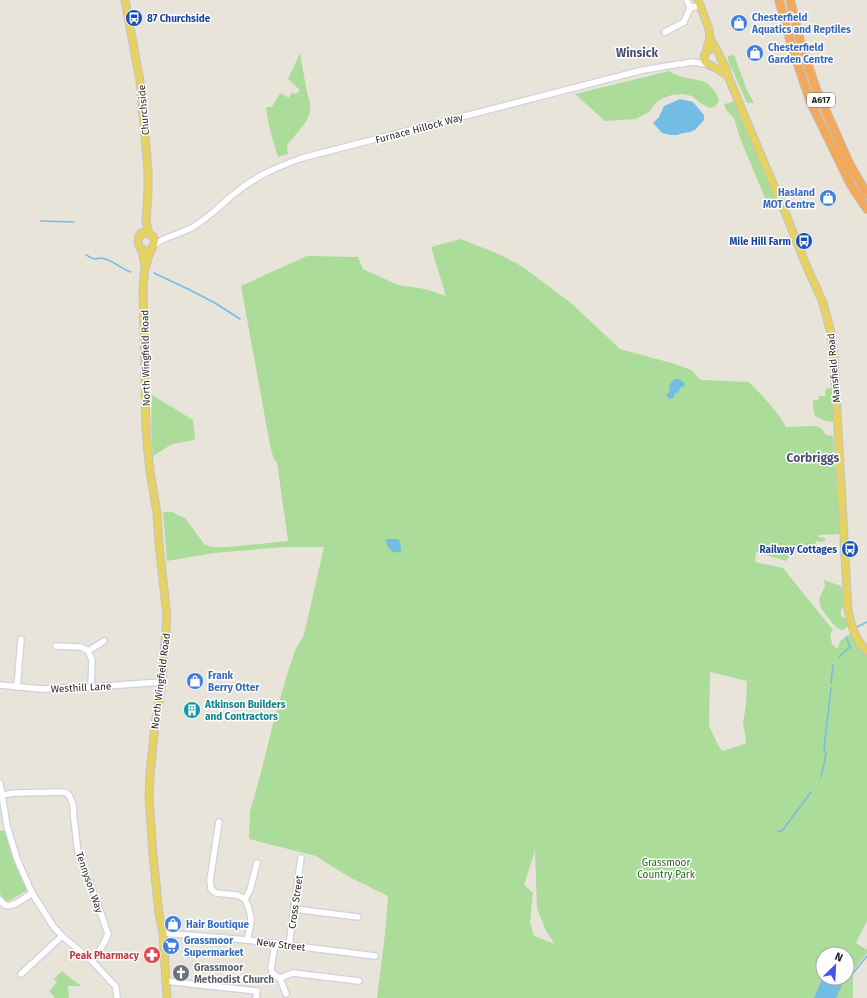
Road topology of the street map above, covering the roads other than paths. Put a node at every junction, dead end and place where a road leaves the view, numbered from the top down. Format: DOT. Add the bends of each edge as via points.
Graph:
graph roads {
  1 [pos="125,0"];
  2 [pos="687,0"];
  3 [pos="779,0"];
  4 [pos="790,0"];
  5 [pos="699,2"];
  6 [pos="690,8"];
  7 [pos="665,32"];
  8 [pos="710,38"];
  9 [pos="705,53"];
  10 [pos="719,54"];
  11 [pos="692,62"];
  12 [pos="710,65"];
  13 [pos="728,76"];
  14 [pos="867,194"];
  15 [pos="867,209"];
  16 [pos="146,222"];
  17 [pos="150,235"];
  18 [pos="140,236"];
  19 [pos="164,238"];
  20 [pos="153,247"];
  21 [pos="142,250"];
  22 [pos="145,268"];
  23 [pos="21,639"];
  24 [pos="104,641"];
  25 [pos="56,646"];
  26 [pos="88,650"];
  27 [pos="867,651"];
  28 [pos="162,682"];
  29 [pos="0,685"];
  30 [pos="17,687"];
  31 [pos="91,688"];
  32 [pos="0,783"];
  33 [pos="2,795"];
  34 [pos="219,822"];
  35 [pos="7,826"];
  36 [pos="0,829"];
  37 [pos="301,858"];
  38 [pos="257,863"];
  39 [pos="32,893"];
  40 [pos="245,899"];
  41 [pos="0,900"];
  42 [pos="294,909"];
  43 [pos="358,918"];
  44 [pos="163,933"];
  45 [pos="62,936"];
  46 [pos="247,940"];
  47 [pos="275,944"];
  48 [pos="289,945"];
  49 [pos="376,956"];
  50 [pos="92,961"];
  51 [pos="21,974"];
  52 [pos="280,978"];
  53 [pos="165,981"];
  54 [pos="359,981"];
  55 [pos="286,994"];
  56 [pos="117,998"];
  57 [pos="167,998"];
  58 [pos="256,998"];
  1 -- 16 [label="main road, Churchside" via="140,81 148,170"];
  2 -- 6 [label="street"];
  3 -- 15 [label="highway, A617" via="810,101 851,185"];
  4 -- 14 [label="highway, A617" via="816,89 850,165"];
  5 -- 6 [label="street"];
  5 -- 8 [label="main road, Mansfield Road"];
  6 -- 7 [label="street" via="684,22"];
  8 -- 9 [label="main road"];
  8 -- 10 [label="main road, Mansfield Road"];
  9 -- 10 [label="main road" via="711,49"];
  9 -- 11 [label="street, Furnace Hillock Way"];
  9 -- 12 [label="main road" via="704,58"];
  10 -- 12 [label="main road" via="718,63"];
  10 -- 13 [label="main road, Mansfield Road"];
  11 -- 12 [label="street, Furnace Hillock Way"];
  11 -- 19 [label="street, Furnace Hillock Way" via="643,70 289,162 258,177 233,194 195,226"];
  12 -- 13 [label="main road"];
  13 -- 27 [label="main road, Mansfield Road" via="826,310 834,358 848,610 852,629"];
  16 -- 17 [label="main road, Churchside"];
  16 -- 18 [label="main road, Churchside"];
  17 -- 18 [label="main road"];
  17 -- 19 [label="street, Furnace Hillock Way"];
  17 -- 20 [label="main road" via="154,240"];
  18 -- 21 [label="main road" via="137,244"];
  19 -- 20 [label="street, Furnace Hillock Way"];
  20 -- 21 [label="main road" via="147,251"];
  20 -- 22 [label="main road, North Wingfield Road"];
  21 -- 22 [label="main road, North Wingfield Road"];
  22 -- 28 [label="main road, North Wingfield Road" via="143,288 146,432 158,513 167,616"];
  23 -- 30 [label="street"];
  24 -- 26 [label="street"];
  25 -- 26 [label="street" via="81,647"];
  26 -- 31 [label="street" via="92,660"];
  28 -- 31 [label="street, Westhill Lane"];
  28 -- 44 [label="main road, North Wingfield Road" via="155,725 149,796 159,914"];
  29 -- 30 [label="street, Westhill Lane"];
  30 -- 31 [label="street, Westhill Lane"];
  32 -- 33 [label="street"];
  33 -- 35 [label="street"];
  33 -- 50 [label="street, Tennyson Way" via="66,792 69,795 73,804 78,853 108,934"];
  34 -- 40 [label="street" via="210,880 211,889 216,893 237,895"];
  35 -- 36 [label="street"];
  35 -- 39 [label="street"];
  37 -- 42 [label="street, Cross Street"];
  38 -- 40 [label="street"];
  39 -- 41 [label="street" via="9,906"];
  39 -- 45 [label="street"];
  40 -- 46 [label="street" via="251,925"];
  42 -- 43 [label="street"];
  42 -- 48 [label="street, Cross Street"];
  44 -- 46 [label="street, New Street"];
  44 -- 53 [label="main road, North Wingfield Road"];
  45 -- 50 [label="street"];
  45 -- 51 [label="street"];
  46 -- 47 [label="street, New Street"];
  47 -- 48 [label="street, New Street"];
  47 -- 52 [label="street" via="271,968"];
  48 -- 49 [label="street, New Street"];
  50 -- 56 [label="street" via="116,987"];
  52 -- 54 [label="street" via="294,973"];
  52 -- 55 [label="street"];
  53 -- 57 [label="main road, North Wingfield Road"];
  53 -- 58 [label="street" via="257,991"];
}
